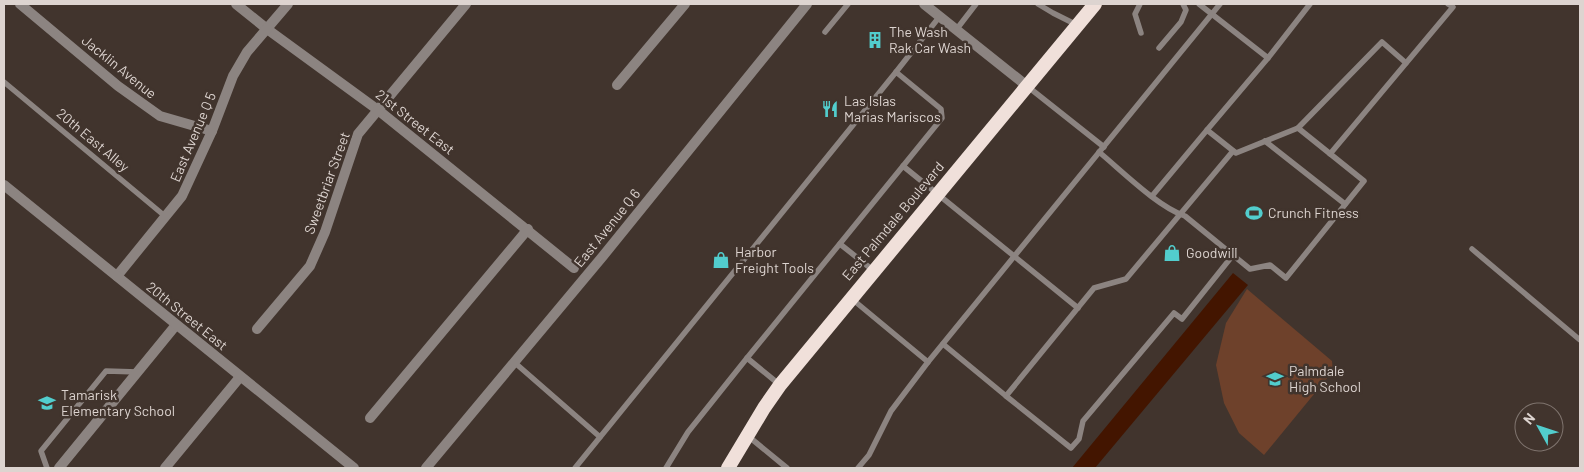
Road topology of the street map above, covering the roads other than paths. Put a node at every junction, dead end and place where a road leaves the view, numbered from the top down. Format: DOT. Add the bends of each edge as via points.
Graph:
graph roads {
  1 [pos="20,4"];
  2 [pos="236,4"];
  3 [pos="288,4"];
  4 [pos="466,4"];
  5 [pos="685,4"];
  6 [pos="807,4"];
  7 [pos="848,4"];
  8 [pos="926,4"];
  9 [pos="976,4"];
  10 [pos="1038,4"];
  11 [pos="1095,4"];
  12 [pos="1140,4"];
  13 [pos="1183,4"];
  14 [pos="1199,4"];
  15 [pos="1220,4"];
  16 [pos="1310,4"];
  17 [pos="1448,4"];
  18 [pos="1212,14"];
  19 [pos="940,16"];
  20 [pos="1077,25"];
  21 [pos="267,29"];
  22 [pos="956,30"];
  23 [pos="825,32"];
  24 [pos="1141,33"];
  25 [pos="1159,48"];
  26 [pos="1268,58"];
  27 [pos="1406,63"];
  28 [pos="896,72"];
  29 [pos="4,82"];
  30 [pos="617,85"];
  31 [pos="1027,86"];
  32 [pos="378,110"];
  33 [pos="1298,128"];
  34 [pos="1207,130"];
  35 [pos="212,131"];
  36 [pos="1265,141"];
  37 [pos="1101,149"];
  38 [pos="1233,151"];
  39 [pos="1330,154"];
  40 [pos="903,166"];
  41 [pos="4,185"];
  42 [pos="937,194"];
  43 [pos="1152,196"];
  44 [pos="1346,204"];
  45 [pos="1179,214"];
  46 [pos="166,216"];
  47 [pos="528,229"];
  48 [pos="840,244"];
  49 [pos="1472,249"];
  50 [pos="1233,255"];
  51 [pos="1014,256"];
  52 [pos="574,268"];
  53 [pos="874,271"];
  54 [pos="117,276"];
  55 [pos="850,298"];
  56 [pos="1078,308"];
  57 [pos="176,325"];
  58 [pos="257,329"];
  59 [pos="1580,340"];
  60 [pos="943,344"];
  61 [pos="747,358"];
  62 [pos="514,362"];
  63 [pos="928,362"];
  64 [pos="138,372"];
  65 [pos="240,377"];
  66 [pos="780,385"];
  67 [pos="1006,396"];
  68 [pos="370,418"];
  69 [pos="748,435"];
  70 [pos="600,437"];
  71 [pos="349,467"];
  72 [pos="47,468"];
  73 [pos="58,468"];
  74 [pos="165,468"];
  75 [pos="426,468"];
  76 [pos="575,468"];
  77 [pos="666,468"];
  78 [pos="728,468"];
  79 [pos="787,468"];
  80 [pos="858,468"];
  1 -- 35 [label="street, Jacklin Avenue" via="118,86 160,116"];
  2 -- 21 [label="street, 21st Street East"];
  3 -- 21 [label="street, East Avenue Q 5"];
  4 -- 32 [label="street, Sweetbriar Street"];
  5 -- 30 [label="street"];
  6 -- 62 [label="street, East Avenue Q 6"];
  7 -- 23 [label="lane"];
  8 -- 19 [label="street"];
  9 -- 22 [label="lane"];
  10 -- 20 [label="lane"];
  11 -- 20 [label="highway, East Palmdale Boulevard"];
  12 -- 24 [label="lane" via="1135,14"];
  13 -- 25 [label="lane" via="1186,10 1181,22"];
  14 -- 18 [label="lane"];
  15 -- 18 [label="lane"];
  16 -- 26 [label="lane"];
  17 -- 27 [label="lane" via="1453,8"];
  18 -- 26 [label="lane"];
  18 -- 37 [label="lane"];
  19 -- 22 [label="street"];
  19 -- 28 [label="lane"];
  20 -- 31 [label="highway, East Palmdale Boulevard"];
  21 -- 32 [label="street, 21st Street East"];
  21 -- 35 [label="street, East Avenue Q 5" via="247,52 233,76"];
  22 -- 31 [label="street"];
  26 -- 34 [label="lane"];
  27 -- 33 [label="lane" via="1382,42"];
  27 -- 39 [label="lane"];
  28 -- 40 [label="lane" via="941,109 942,118"];
  28 -- 70 [label="lane"];
  29 -- 46 [label="lane, 20th East Alley"];
  31 -- 37 [label="lane"];
  31 -- 42 [label="highway, East Palmdale Boulevard"];
  32 -- 47 [label="street, 21st Street East"];
  32 -- 58 [label="street, Sweetbriar Street" via="358,134 310,266"];
  33 -- 36 [label="lane"];
  33 -- 39 [label="lane"];
  34 -- 38 [label="lane"];
  34 -- 43 [label="lane"];
  35 -- 46 [label="street, East Avenue Q 5" via="182,196"];
  36 -- 38 [label="lane" via="1236,153"];
  36 -- 44 [label="lane"];
  37 -- 43 [label="lane"];
  37 -- 51 [label="lane"];
  38 -- 45 [label="lane"];
  39 -- 44 [label="lane" via="1364,181"];
  40 -- 42 [label="lane"];
  40 -- 48 [label="lane"];
  41 -- 54 [label="street, 20th Street East"];
  42 -- 51 [label="lane"];
  42 -- 53 [label="highway, East Palmdale Boulevard"];
  43 -- 45 [label="lane"];
  44 -- 50 [label="lane" via="1286,278 1270,265 1250,269"];
  45 -- 50 [label="lane"];
  45 -- 56 [label="lane" via="1126,279 1094,288"];
  46 -- 54 [label="street, East Avenue Q 5"];
  47 -- 52 [label="street, 21st Street East"];
  47 -- 68 [label="street"];
  48 -- 53 [label="lane"];
  48 -- 61 [label="lane"];
  49 -- 59 [label="lane"];
  50 -- 67 [label="lane" via="1182,319 1174,313 1083,421 1079,439 1071,448"];
  51 -- 56 [label="lane"];
  51 -- 60 [label="lane"];
  53 -- 55 [label="highway, East Palmdale Boulevard"];
  54 -- 57 [label="street, 20th Street East"];
  55 -- 63 [label="lane"];
  55 -- 66 [label="highway, East Palmdale Boulevard"];
  56 -- 67 [label="lane"];
  57 -- 64 [label="street"];
  57 -- 65 [label="street, 20th Street East"];
  60 -- 63 [label="lane"];
  60 -- 67 [label="lane"];
  61 -- 66 [label="lane"];
  61 -- 77 [label="lane" via="688,432"];
  62 -- 70 [label="lane"];
  62 -- 75 [label="street, East Avenue Q 6"];
  63 -- 80 [label="lane" via="891,411 869,455"];
  64 -- 72 [label="lane" via="106,371 41,451"];
  64 -- 73 [label="street"];
  65 -- 71 [label="street, 20th Street East"];
  65 -- 74 [label="street"];
  66 -- 69 [label="highway, East Palmdale Boulevard"];
  69 -- 78 [label="highway, East Palmdale Boulevard"];
  69 -- 79 [label="lane"];
  70 -- 76 [label="lane"];
}
